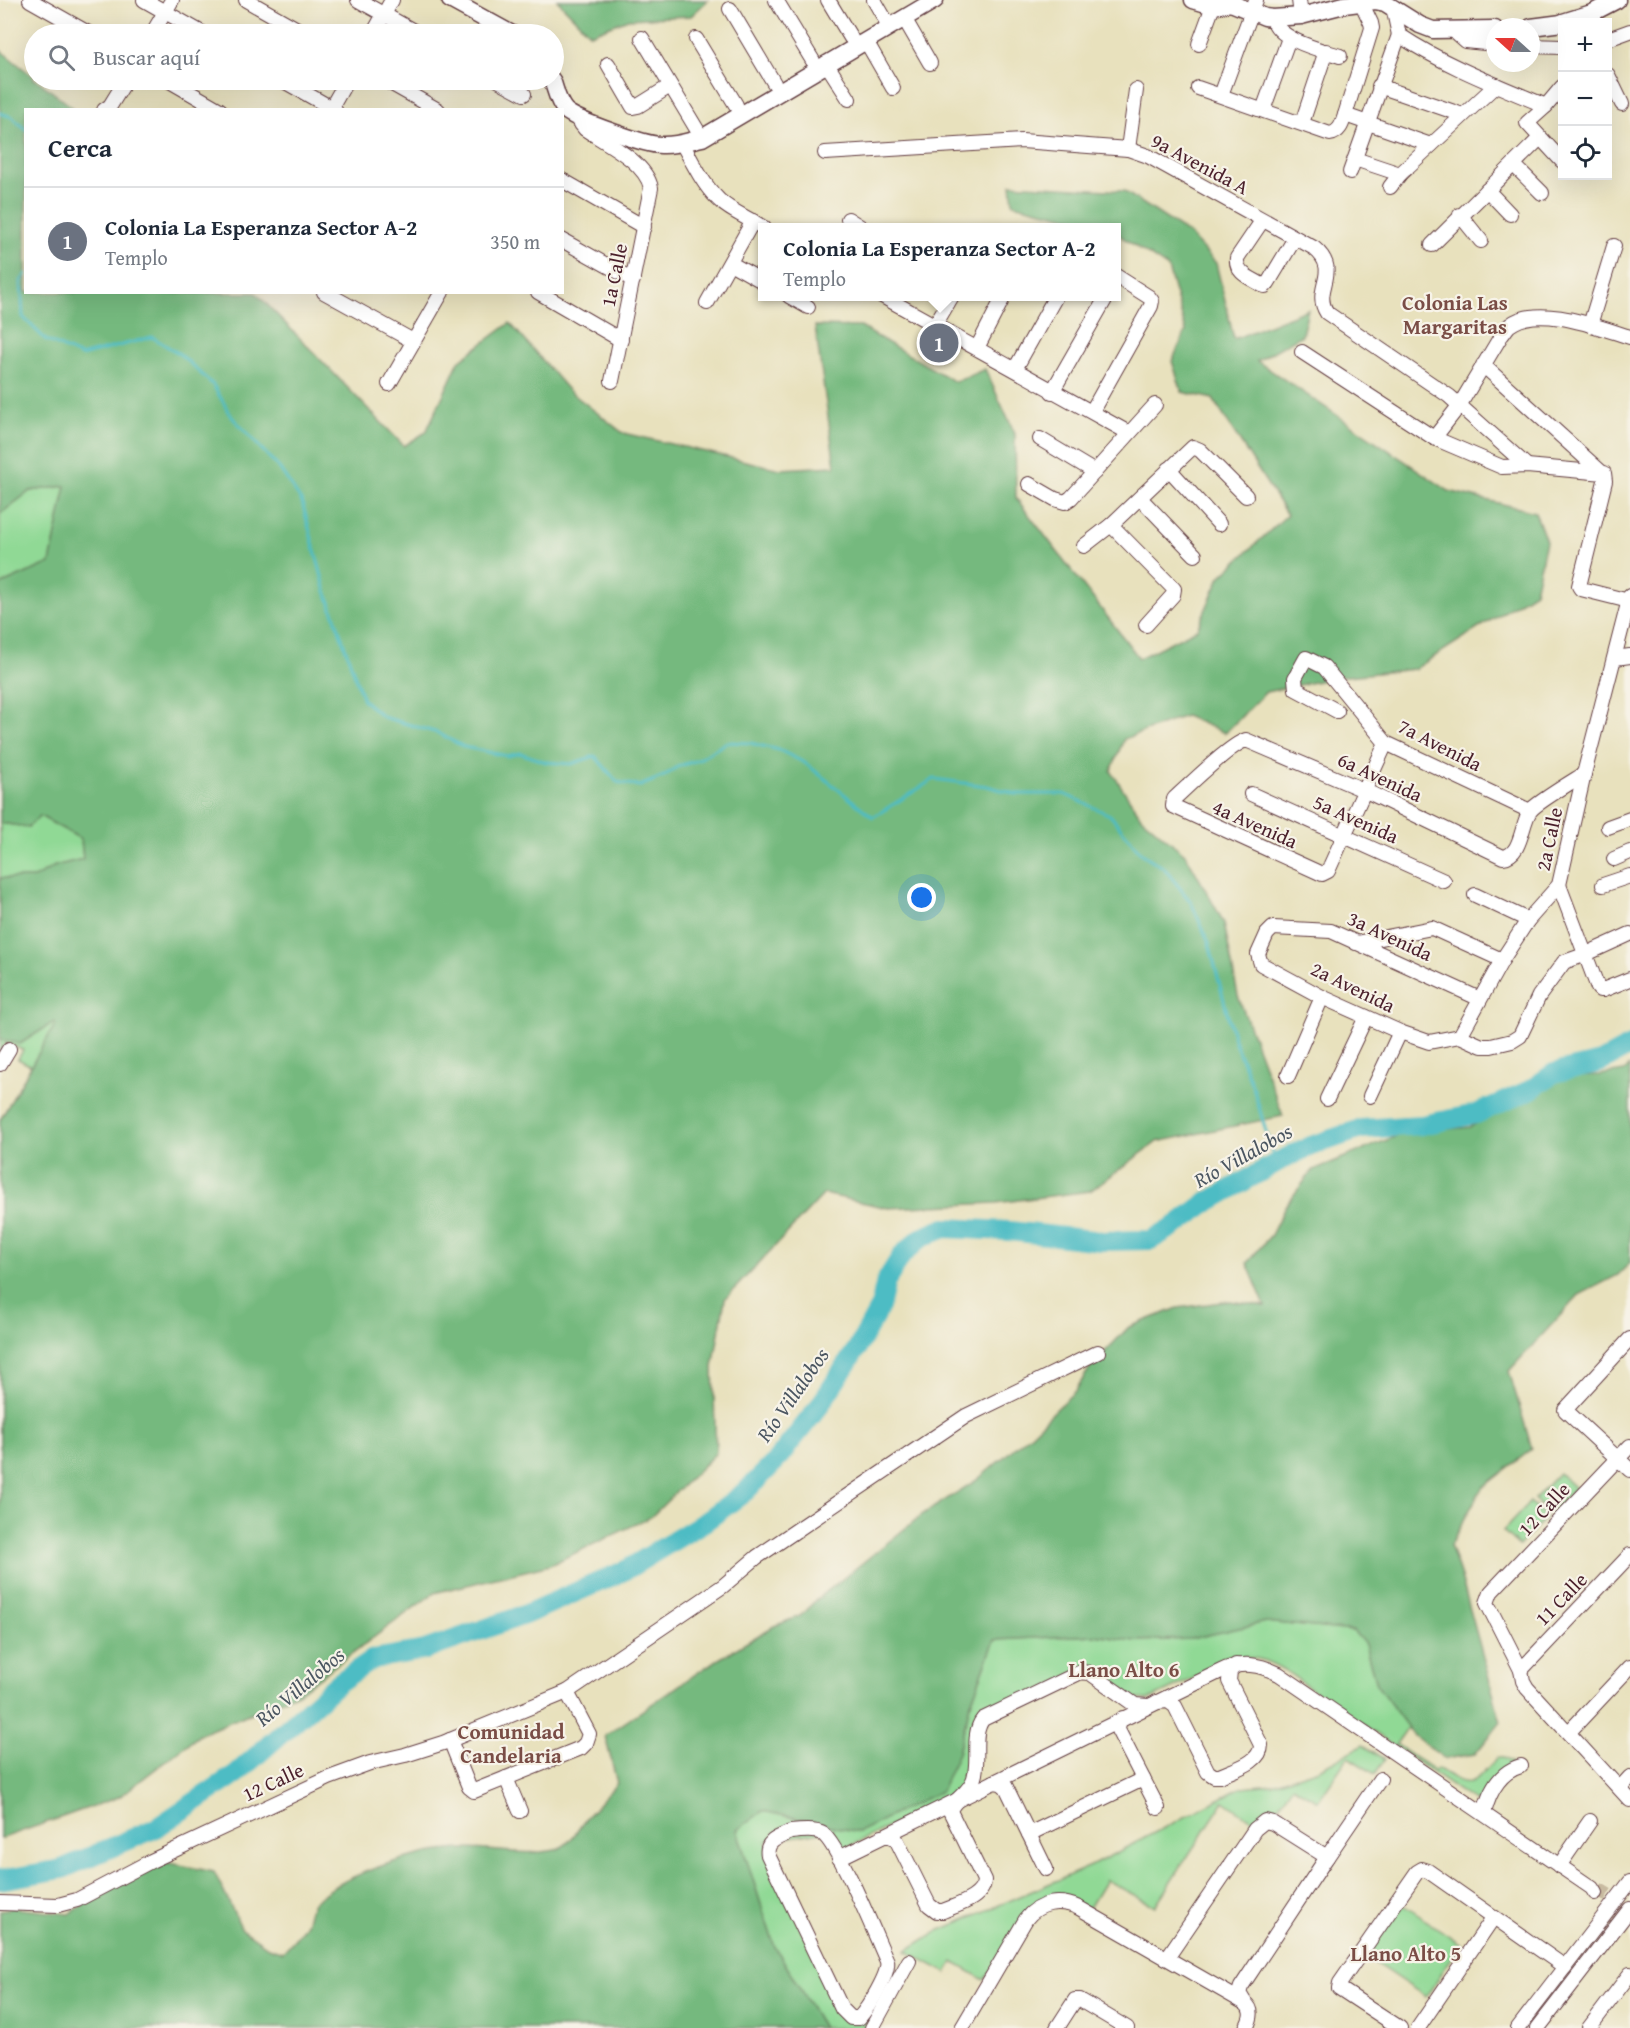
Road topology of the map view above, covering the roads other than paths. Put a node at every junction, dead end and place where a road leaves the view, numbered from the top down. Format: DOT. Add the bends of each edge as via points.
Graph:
graph roads {
  1 [pos="30,0"];
  2 [pos="144,0"];
  3 [pos="246,0"];
  4 [pos="358,0"];
  5 [pos="392,0"];
  6 [pos="450,0"];
  7 [pos="776,0"];
  8 [pos="828,0"];
  9 [pos="874,0"];
  10 [pos="915,0"];
  11 [pos="935,0"];
  12 [pos="1193,0"];
  13 [pos="1617,0"];
  14 [pos="1230,2"];
  15 [pos="1361,2"];
  16 [pos="1386,2"];
  17 [pos="1343,3"];
  18 [pos="169,6"];
  19 [pos="1213,6"];
  20 [pos="1254,6"];
  21 [pos="1300,8"];
  22 [pos="730,9"];
  23 [pos="384,14"];
  24 [pos="904,18"];
  25 [pos="1273,18"];
  26 [pos="1578,18"];
  27 [pos="885,19"];
  28 [pos="72,24"];
  29 [pos="158,24"];
  30 [pos="192,24"];
  31 [pos="288,24"];
  32 [pos="378,24"];
  33 [pos="402,24"];
  34 [pos="494,24"];
  35 [pos="1558,24"];
  36 [pos="1540,26"];
  37 [pos="1486,29"];
  38 [pos="1457,31"];
  39 [pos="1629,33"];
  40 [pos="1399,35"];
  41 [pos="642,38"];
  42 [pos="1289,38"];
  43 [pos="1612,38"];
  44 [pos="696,39"];
  45 [pos="858,40"];
  46 [pos="1486,43"];
  47 [pos="1199,44"];
  48 [pos="1540,46"];
  49 [pos="1558,47"];
  50 [pos="1326,51"];
  51 [pos="1340,56"];
  52 [pos="820,62"];
  53 [pos="930,63"];
  54 [pos="608,64"];
  55 [pos="774,83"];
  56 [pos="1612,83"];
  57 [pos="1496,85"];
  58 [pos="670,86"];
  59 [pos="1379,86"];
  60 [pos="893,88"];
  61 [pos="1198,88"];
  62 [pos="120,90"];
  63 [pos="185,90"];
  64 [pos="299,90"];
  65 [pos="342,90"];
  66 [pos="403,90"];
  67 [pos="517,90"];
  68 [pos="1136,90"];
  69 [pos="1558,93"];
  70 [pos="524,94"];
  71 [pos="1221,95"];
  72 [pos="849,99"];
  73 [pos="1622,104"];
  74 [pos="736,105"];
  75 [pos="1546,106"];
  76 [pos="110,108"];
  77 [pos="217,108"];
  78 [pos="330,108"];
  79 [pos="333,108"];
  80 [pos="434,108"];
  81 [pos="564,110"];
  82 [pos="1263,110"];
  83 [pos="1345,115"];
  84 [pos="1463,115"];
  85 [pos="582,119"];
  86 [pos="1302,123"];
  87 [pos="1366,123"];
  88 [pos="700,133"];
  89 [pos="1540,138"];
  90 [pos="682,143"];
  91 [pos="1431,145"];
  92 [pos="1128,149"];
  93 [pos="825,153"];
  94 [pos="1558,155"];
  95 [pos="1514,165"];
  96 [pos="1400,174"];
  97 [pos="564,181"];
  98 [pos="1390,187"];
  99 [pos="1487,190"];
  100 [pos="1542,193"];
  101 [pos="1510,214"];
  102 [pos="1460,215"];
  103 [pos="848,219"];
  104 [pos="1262,221"];
  105 [pos="758,223"];
  106 [pos="854,223"];
  107 [pos="758,225"];
  108 [pos="644,227"];
  109 [pos="1295,238"];
  110 [pos="564,241"];
  111 [pos="1481,241"];
  112 [pos="1432,245"];
  113 [pos="1614,246"];
  114 [pos="730,263"];
  115 [pos="758,279"];
  116 [pos="633,280"];
  117 [pos="1121,280"];
  118 [pos="328,294"];
  119 [pos="441,294"];
  120 [pos="541,294"];
  121 [pos="796,301"];
  122 [pos="899,301"];
  123 [pos="950,301"];
  124 [pos="1002,301"];
  125 [pos="1054,301"];
  126 [pos="1105,301"];
  127 [pos="708,303"];
  128 [pos="808,308"];
  129 [pos="935,325"];
  130 [pos="1590,325"];
  131 [pos="1630,337"];
  132 [pos="621,340"];
  133 [pos="413,341"];
  134 [pos="977,348"];
  135 [pos="1302,352"];
  136 [pos="1483,365"];
  137 [pos="1015,369"];
  138 [pos="612,381"];
  139 [pos="388,384"];
  140 [pos="1052,392"];
  141 [pos="1155,405"];
  142 [pos="1459,406"];
  143 [pos="1092,411"];
  144 [pos="1129,433"];
  145 [pos="1434,438"];
  146 [pos="1040,439"];
  147 [pos="1527,466"];
  148 [pos="1170,469"];
  149 [pos="1095,472"];
  150 [pos="1601,472"];
  151 [pos="1029,484"];
  152 [pos="1246,496"];
  153 [pos="1140,498"];
  154 [pos="1219,524"];
  155 [pos="1111,525"];
  156 [pos="1084,546"];
  157 [pos="1195,555"];
  158 [pos="1629,598"];
  159 [pos="1146,624"];
  160 [pos="1626,630"];
  161 [pos="1630,656"];
  162 [pos="1615,658"];
  163 [pos="1337,711"];
  164 [pos="1386,743"];
  165 [pos="1584,774"];
  166 [pos="1366,791"];
  167 [pos="1251,794"];
  168 [pos="1176,809"];
  169 [pos="1530,811"];
  170 [pos="1630,819"];
  171 [pos="1608,827"];
  172 [pos="1345,835"];
  173 [pos="1630,852"];
  174 [pos="1614,859"];
  175 [pos="1630,876"];
  176 [pos="1444,880"];
  177 [pos="1559,885"];
  178 [pos="1603,885"];
  179 [pos="1475,895"];
  180 [pos="1528,920"];
  181 [pos="1630,934"];
  182 [pos="1356,943"];
  183 [pos="1584,955"];
  184 [pos="1502,960"];
  185 [pos="1261,964"];
  186 [pos="1630,979"];
  187 [pos="1322,997"];
  188 [pos="1480,999"];
  189 [pos="1366,1017"];
  190 [pos="1400,1032"];
  191 [pos="1460,1035"];
  192 [pos="9,1049"];
  193 [pos="0,1064"];
  194 [pos="1288,1076"];
  195 [pos="1370,1096"];
  196 [pos="1327,1099"];
  197 [pos="1630,1339"];
  198 [pos="1098,1352"];
  199 [pos="1630,1446"];
  200 [pos="1618,1459"];
  201 [pos="1630,1470"];
  202 [pos="1630,1556"];
  203 [pos="1236,1665"];
  204 [pos="1630,1667"];
  205 [pos="1521,1670"];
  206 [pos="567,1692"];
  207 [pos="1154,1703"];
  208 [pos="1123,1719"];
  209 [pos="1569,1731"];
  210 [pos="450,1740"];
  211 [pos="1521,1766"];
  212 [pos="1630,1777"];
  213 [pos="506,1778"];
  214 [pos="1143,1779"];
  215 [pos="1380,1779"];
  216 [pos="994,1782"];
  217 [pos="1620,1788"];
  218 [pos="960,1798"];
  219 [pos="1630,1800"];
  220 [pos="1158,1808"];
  221 [pos="520,1812"];
  222 [pos="1484,1813"];
  223 [pos="1590,1821"];
  224 [pos="1029,1834"];
  225 [pos="882,1836"];
  226 [pos="1327,1857"];
  227 [pos="839,1858"];
  228 [pos="1559,1866"];
  229 [pos="1046,1869"];
  230 [pos="1630,1882"];
  231 [pos="1603,1896"];
  232 [pos="0,1903"];
  233 [pos="1630,1909"];
  234 [pos="1493,1918"];
  235 [pos="1167,1958"];
  236 [pos="909,1961"];
  237 [pos="1565,1967"];
  238 [pos="1628,1981"];
  239 [pos="1245,2003"];
  240 [pos="1249,2022"];
  241 [pos="872,2028"];
  242 [pos="962,2028"];
  243 [pos="1057,2028"];
  244 [pos="1127,2028"];
  245 [pos="1262,2028"];
  246 [pos="1400,2028"];
  247 [pos="1418,2028"];
  248 [pos="1518,2028"];
  249 [pos="1538,2028"];
  250 [pos="1589,2028"];
  1 -- 28 [label="street"];
  2 -- 18 [label="street"];
  3 -- 31 [label="street"];
  4 -- 23 [label="street"];
  5 -- 23 [label="street"];
  6 -- 34 [label="main road"];
  7 -- 52 [label="street"];
  8 -- 45 [label="street"];
  9 -- 27 [label="street"];
  10 -- 27 [label="main road"];
  11 -- 24 [label="main road"];
  12 -- 19 [label="main road"];
  13 -- 26 [label="main road"];
  14 -- 19 [label="main road"];
  14 -- 20 [label="main road"];
  15 -- 16 [label="main road"];
  15 -- 17 [label="main road"];
  15 -- 83 [label="street" via="1372,26"];
  16 -- 38 [label="main road" via="1429,29"];
  16 -- 40 [label="street"];
  17 -- 21 [label="main road"];
  18 -- 29 [label="street"];
  18 -- 30 [label="street"];
  19 -- 47 [label="street"];
  20 -- 25 [label="main road"];
  20 -- 71 [label="street"];
  21 -- 25 [label="main road"];
  22 -- 55 [label="street"];
  23 -- 32 [label="street"];
  23 -- 33 [label="street"];
  24 -- 45 [label="main road"];
  24 -- 53 [label="street"];
  25 -- 42 [label="street" via="1275,26"];
  27 -- 45 [label="main road"];
  35 -- 36 [label="main road"];
  37 -- 38 [label="main road"];
  38 -- 46 [label="street" via="1465,40"];
  39 -- 43 [label="street"];
  40 -- 57 [label="street" via="1421,50"];
  40 -- 59 [label="street"];
  41 -- 58 [label="street"];
  42 -- 50 [label="street"];
  42 -- 82 [label="street"];
  44 -- 74 [label="street"];
  45 -- 52 [label="main road"];
  45 -- 60 [label="street"];
  48 -- 49 [label="street"];
  50 -- 51 [label="street"];
  50 -- 86 [label="street"];
  52 -- 55 [label="main road"];
  52 -- 72 [label="street"];
  52 -- 88 [label="main road"];
  54 -- 58 [label="street" via="633,107"];
  55 -- 74 [label="main road"];
  56 -- 73 [label="street"];
  57 -- 75 [label="street"];
  57 -- 84 [label="street"];
  58 -- 88 [label="street"];
  59 -- 84 [label="street"];
  59 -- 87 [label="street"];
  61 -- 71 [label="street"];
  62 -- 76 [label="street"];
  63 -- 77 [label="street"];
  64 -- 78 [label="street"];
  65 -- 79 [label="street"];
  66 -- 80 [label="street"];
  67 -- 70 [label="street"];
  68 -- 92 [label="street"];
  69 -- 75 [label="street"];
  71 -- 82 [label="street"];
  74 -- 88 [label="main road"];
  75 -- 89 [label="street" via="1527,122"];
  81 -- 85 [label="main road"];
  82 -- 86 [label="street"];
  83 -- 86 [label="street" via="1336,133"];
  83 -- 87 [label="street"];
  84 -- 91 [label="street"];
  85 -- 90 [label="main road" via="650,144"];
  85 -- 108 [label="street, 1a Calle" via="585,129 636,164 648,177 651,193"];
  87 -- 91 [label="street"];
  87 -- 96 [label="street" via="1352,165"];
  88 -- 90 [label="main road"];
  89 -- 94 [label="street"];
  89 -- 95 [label="street"];
  90 -- 105 [label="street" via="717,198"];
  91 -- 96 [label="street"];
  92 -- 93 [label="street, 9a Avenida A" via="1022,141"];
  92 -- 104 [label="street, 9a Avenida A" via="1148,156"];
  95 -- 99 [label="street"];
  95 -- 100 [label="street"];
  96 -- 98 [label="street"];
  97 -- 108 [label="street"];
  99 -- 101 [label="street"];
  99 -- 102 [label="street"];
  102 -- 111 [label="street"];
  102 -- 112 [label="street"];
  103 -- 106 [label="street"];
  104 -- 109 [label="street, 9a Avenida A"];
  104 -- 109 [label="street" via="1237,264 1243,273 1262,285 1268,284"];
  107 -- 114 [label="street"];
  108 -- 116 [label="street, 1a Calle"];
  109 -- 142 [label="street, 9a Avenida A" via="1324,257 1327,265 1322,300 1327,313"];
  110 -- 116 [label="street"];
  113 -- 130 [label="street"];
  114 -- 115 [label="street"];
  114 -- 127 [label="street"];
  116 -- 132 [label="street, 1a Calle"];
  117 -- 143 [label="street" via="1149,297 1151,306"];
  118 -- 133 [label="street"];
  119 -- 133 [label="street"];
  120 -- 132 [label="street"];
  121 -- 128 [label="street"];
  122 -- 129 [label="street"];
  123 -- 129 [label="street"];
  124 -- 134 [label="street"];
  125 -- 137 [label="street"];
  126 -- 140 [label="street"];
  129 -- 134 [label="street"];
  130 -- 131 [label="street"];
  130 -- 136 [label="street" via="1539,315 1522,318 1509,325"];
  132 -- 138 [label="street, 1a Calle"];
  133 -- 139 [label="street"];
  134 -- 137 [label="street"];
  135 -- 145 [label="street"];
  136 -- 142 [label="street"];
  136 -- 150 [label="street"];
  137 -- 140 [label="street"];
  140 -- 143 [label="street"];
  141 -- 144 [label="street"];
  142 -- 145 [label="street"];
  142 -- 147 [label="street"];
  143 -- 144 [label="street"];
  144 -- 149 [label="street"];
  145 -- 147 [label="street" via="1502,467"];
  146 -- 149 [label="street"];
  147 -- 150 [label="street"];
  148 -- 152 [label="street" via="1191,448 1196,448"];
  148 -- 153 [label="street"];
  148 -- 154 [label="street"];
  149 -- 151 [label="street" via="1065,502"];
  150 -- 158 [label="street" via="1605,481 1579,586"];
  153 -- 155 [label="street"];
  153 -- 157 [label="street"];
  155 -- 156 [label="street"];
  155 -- 159 [label="street" via="1174,589"];
  158 -- 160 [label="street, 2a Calle"];
  160 -- 162 [label="street, 2a Calle"];
  161 -- 162 [label="street"];
  162 -- 165 [label="street, 2a Calle"];
  163 -- 164 [label="street, 7a Avenida" via="1296,689 1294,682 1306,658 1324,667"];
  164 -- 166 [label="street"];
  164 -- 169 [label="street, 7a Avenida"];
  165 -- 169 [label="street"];
  165 -- 177 [label="street, 2a Calle"];
  166 -- 168 [label="street, 6a Avenida" via="1243,740 1174,799"];
  166 -- 169 [label="street, 6a Avenida" via="1503,857 1514,852"];
  166 -- 172 [label="street"];
  167 -- 172 [label="street, 5a Avenida"];
  168 -- 172 [label="street, 4a Avenida" via="1322,874 1328,871"];
  170 -- 171 [label="street"];
  172 -- 176 [label="street, 5a Avenida"];
  173 -- 174 [label="street"];
  175 -- 178 [label="street"];
  177 -- 180 [label="street, 2a Calle"];
  177 -- 183 [label="street"];
  179 -- 180 [label="street"];
  180 -- 184 [label="street, 2a Calle"];
  181 -- 183 [label="street"];
  182 -- 184 [label="street" via="1432,928"];
  182 -- 185 [label="street, 3a Avenida" via="1323,929 1279,927 1270,930 1262,944 1258,954"];
  182 -- 188 [label="street, 3a Avenida"];
  183 -- 186 [label="street" via="1600,990"];
  183 -- 191 [label="street" via="1558,968 1520,1036 1502,1044 1482,1046"];
  184 -- 188 [label="street, 2a Calle"];
  185 -- 187 [label="street, 2a Avenida"];
  187 -- 189 [label="street, 2a Avenida"];
  187 -- 194 [label="street"];
  188 -- 191 [label="street, 2a Calle"];
  189 -- 190 [label="street, 2a Avenida"];
  189 -- 196 [label="street"];
  190 -- 191 [label="street, 2a Avenida" via="1429,1042"];
  190 -- 195 [label="street"];
  192 -- 193 [label="street"];
  197 -- 200 [label="street" via="1565,1409"];
  198 -- 206 [label="street, 12 Calle" via="966,1416"];
  199 -- 200 [label="street, 12 Calle"];
  200 -- 201 [label="street"];
  200 -- 205 [label="street, 12 Calle" via="1488,1599"];
  202 -- 205 [label="street, 11 Calle"];
  203 -- 207 [label="street"];
  203 -- 207 [label="street" via="1230,1671 1229,1682 1261,1750 1256,1759 1220,1776 1208,1772 1174,1706 1168,1701"];
  203 -- 222 [label="street" via="1252,1664 1279,1674"];
  204 -- 209 [label="street"];
  205 -- 209 [label="street" via="1527,1688"];
  206 -- 210 [label="street, 12 Calle"];
  206 -- 213 [label="street" via="589,1734 586,1743"];
  207 -- 208 [label="street"];
  207 -- 218 [label="street" via="1135,1705 1089,1673 1081,1672 986,1716 978,1730 974,1780"];
  208 -- 214 [label="street" via="1118,1730"];
  208 -- 216 [label="street"];
  209 -- 217 [label="street"];
  210 -- 213 [label="street" via="470,1789 474,1791"];
  210 -- 232 [label="street, 12 Calle" via="329,1778 77,1900 58,1905"];
  211 -- 222 [label="street" via="1503,1775"];
  212 -- 217 [label="street"];
  213 -- 221 [label="street"];
  214 -- 220 [label="street"];
  214 -- 224 [label="street"];
  215 -- 226 [label="street"];
  216 -- 218 [label="street"];
  216 -- 224 [label="street" via="1006,1787"];
  217 -- 219 [label="street"];
  218 -- 225 [label="street"];
  218 -- 225 [label="street" via="952,1805 950,1814 984,1880 978,1894 937,1911 929,1905 896,1839"];
  222 -- 228 [label="street"];
  223 -- 228 [label="street"];
  224 -- 229 [label="street"];
  225 -- 227 [label="street"];
  226 -- 235 [label="street" via="1273,1823 1261,1823"];
  226 -- 239 [label="street" via="1240,1987"];
  227 -- 227 [label="street" via="888,1966 862,2015 855,2019 842,2009 767,1848 790,1832 817,1832 824,1835"];
  228 -- 231 [label="street"];
  230 -- 231 [label="street"];
  231 -- 237 [label="street"];
  233 -- 249 [label="street"];
  234 -- 237 [label="street"];
  234 -- 246 [label="street" via="1428,1871 1417,1872 1339,1988"];
  234 -- 247 [label="street"];
  235 -- 239 [label="street"];
  235 -- 242 [label="street" via="1074,1906 1041,1906 1026,1919"];
  236 -- 241 [label="street"];
  237 -- 248 [label="street"];
  238 -- 250 [label="street"];
  239 -- 240 [label="street" via="1249,2007"];
  240 -- 245 [label="street"];
  243 -- 244 [label="street" via="1075,2000 1080,2000"];
}
